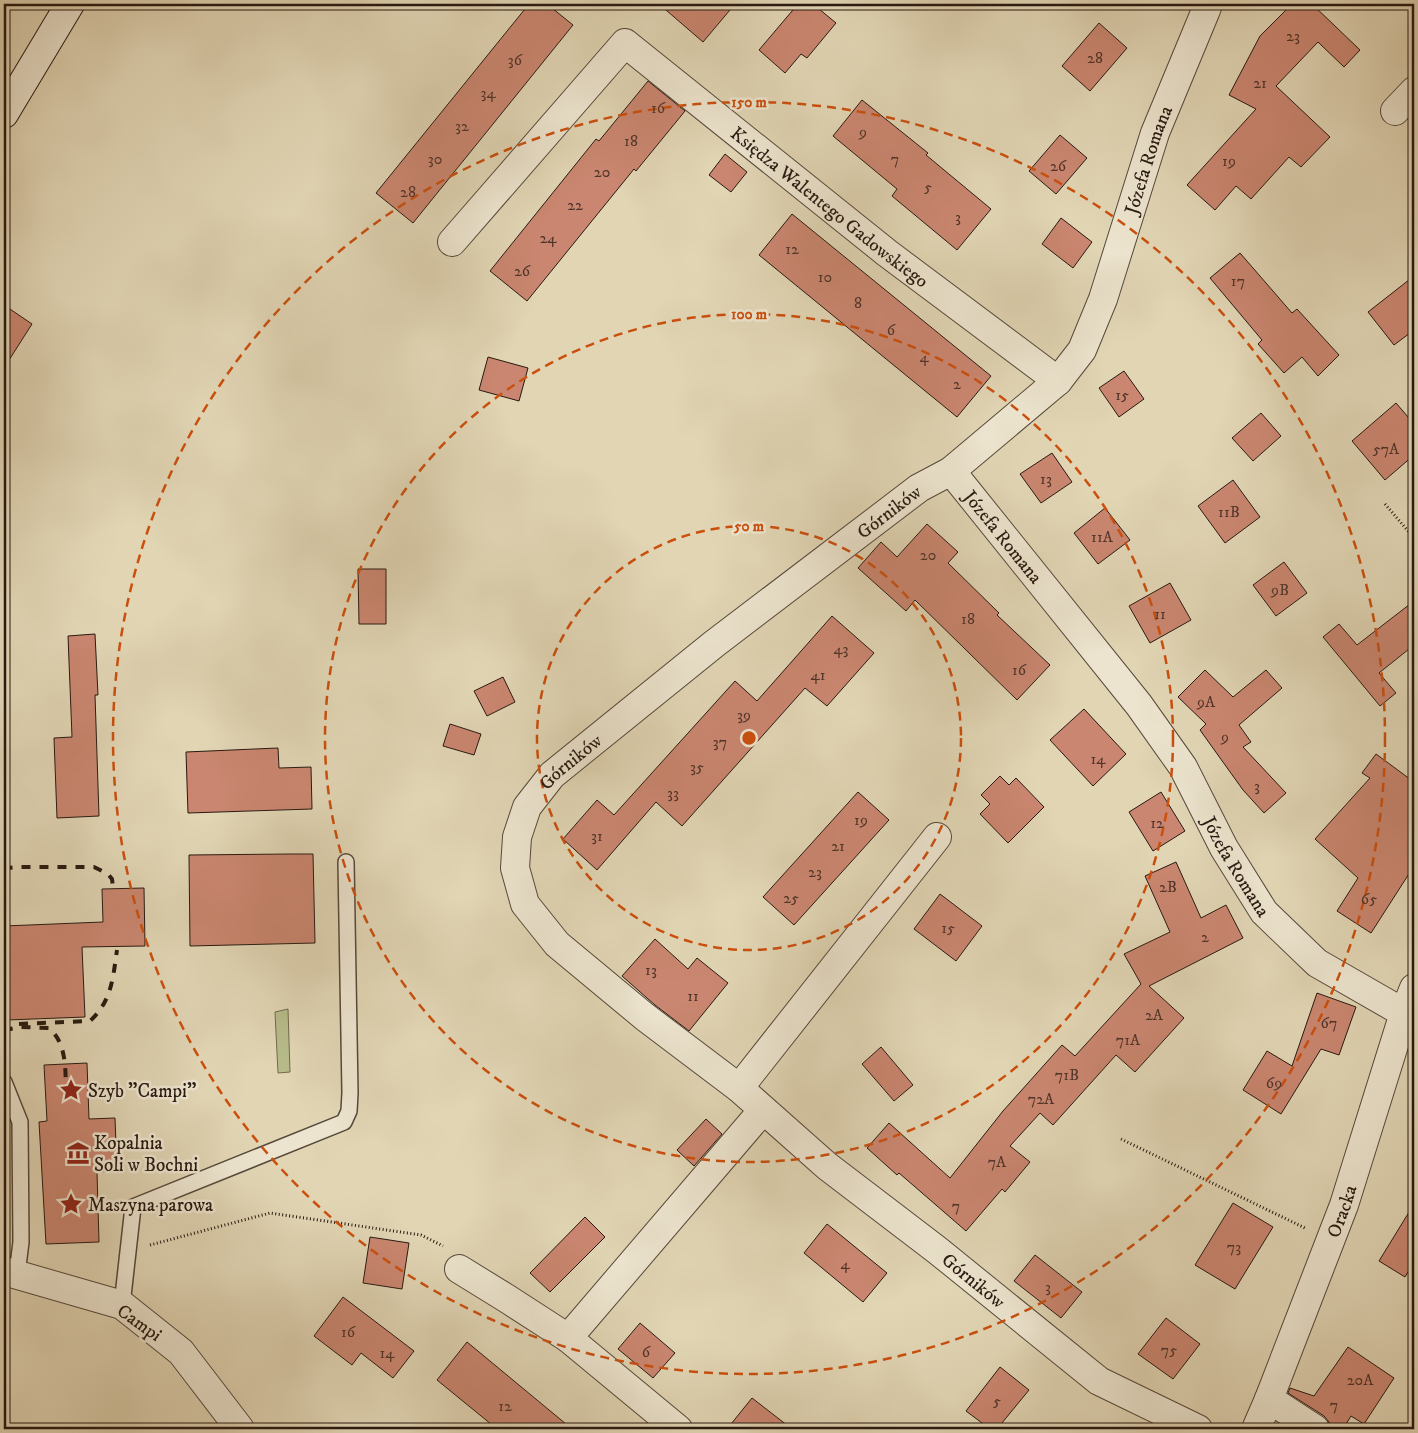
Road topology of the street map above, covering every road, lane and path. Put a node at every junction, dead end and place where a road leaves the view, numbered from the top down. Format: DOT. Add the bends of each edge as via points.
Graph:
graph roads {
  1 [pos="70,4"];
  2 [pos="1208,4"];
  3 [pos="1414,91"];
  4 [pos="1395,111"];
  5 [pos="4,114"];
  6 [pos="452,242"];
  7 [pos="1058,381"];
  8 [pos="951,471"];
  9 [pos="1385,504"];
  10 [pos="1414,538"];
  11 [pos="937,837"];
  12 [pos="346,862"];
  13 [pos="1414,988"];
  14 [pos="1404,1014"];
  15 [pos="4,1082"];
  16 [pos="738,1088"];
  17 [pos="763,1110"];
  18 [pos="1121,1139"];
  19 [pos="1331,1237"];
  20 [pos="128,1251"];
  21 [pos="458,1269"];
  22 [pos="10,1272"];
  23 [pos="122,1305"];
  24 [pos="568,1338"];
  25 [pos="1269,1399"];
  26 [pos="240,1429"];
  27 [pos="678,1429"];
  28 [pos="1198,1429"];
  29 [pos="1256,1429"];
  30 [pos="1315,1429"];
  1 -- 5 [label="street"];
  2 -- 7 [label="street, Józefa Romana" via="1156,132 1103,299 1082,350"];
  3 -- 4 [label="street"];
  6 -- 7 [label="street, Księdza Walentego Gadowskiego" via="625,43 887,253"];
  7 -- 8 [label="street, Józefa Romana"];
  8 -- 14 [label="street, Józefa Romana" via="1139,705 1183,767 1224,848 1264,912 1317,963"];
  8 -- 16 [label="street, Górników" via="919,488 714,644 552,775 527,807 517,837 514,868 526,904 556,944"];
  9 -- 10 [label="path"];
  11 -- 16 [label="street"];
  12 -- 20 [label="lane" via="350,1093 349,1111 344,1122 133,1207"];
  13 -- 14 [label="street, Oracka"];
  14 -- 19 [label="street, Oracka"];
  15 -- 22 [label="lane" via="20,1122 21,1242"];
  16 -- 17 [label="street, Górników"];
  17 -- 24 [label="street"];
  17 -- 28 [label="street, Górników" via="827,1166 1099,1381"];
  18 -- 19 [label="path" via="1309,1230"];
  19 -- 25 [label="street, Oracka"];
  20 -- 21 [label="path" via="270,1213 421,1235 464,1256"];
  20 -- 23 [label="lane"];
  21 -- 24 [label="street"];
  22 -- 23 [label="street, Campi"];
  23 -- 26 [label="street, Campi" via="181,1352"];
  24 -- 27 [label="street"];
  25 -- 29 [label="street, Oracka"];
  25 -- 30 [label="street"];
}
